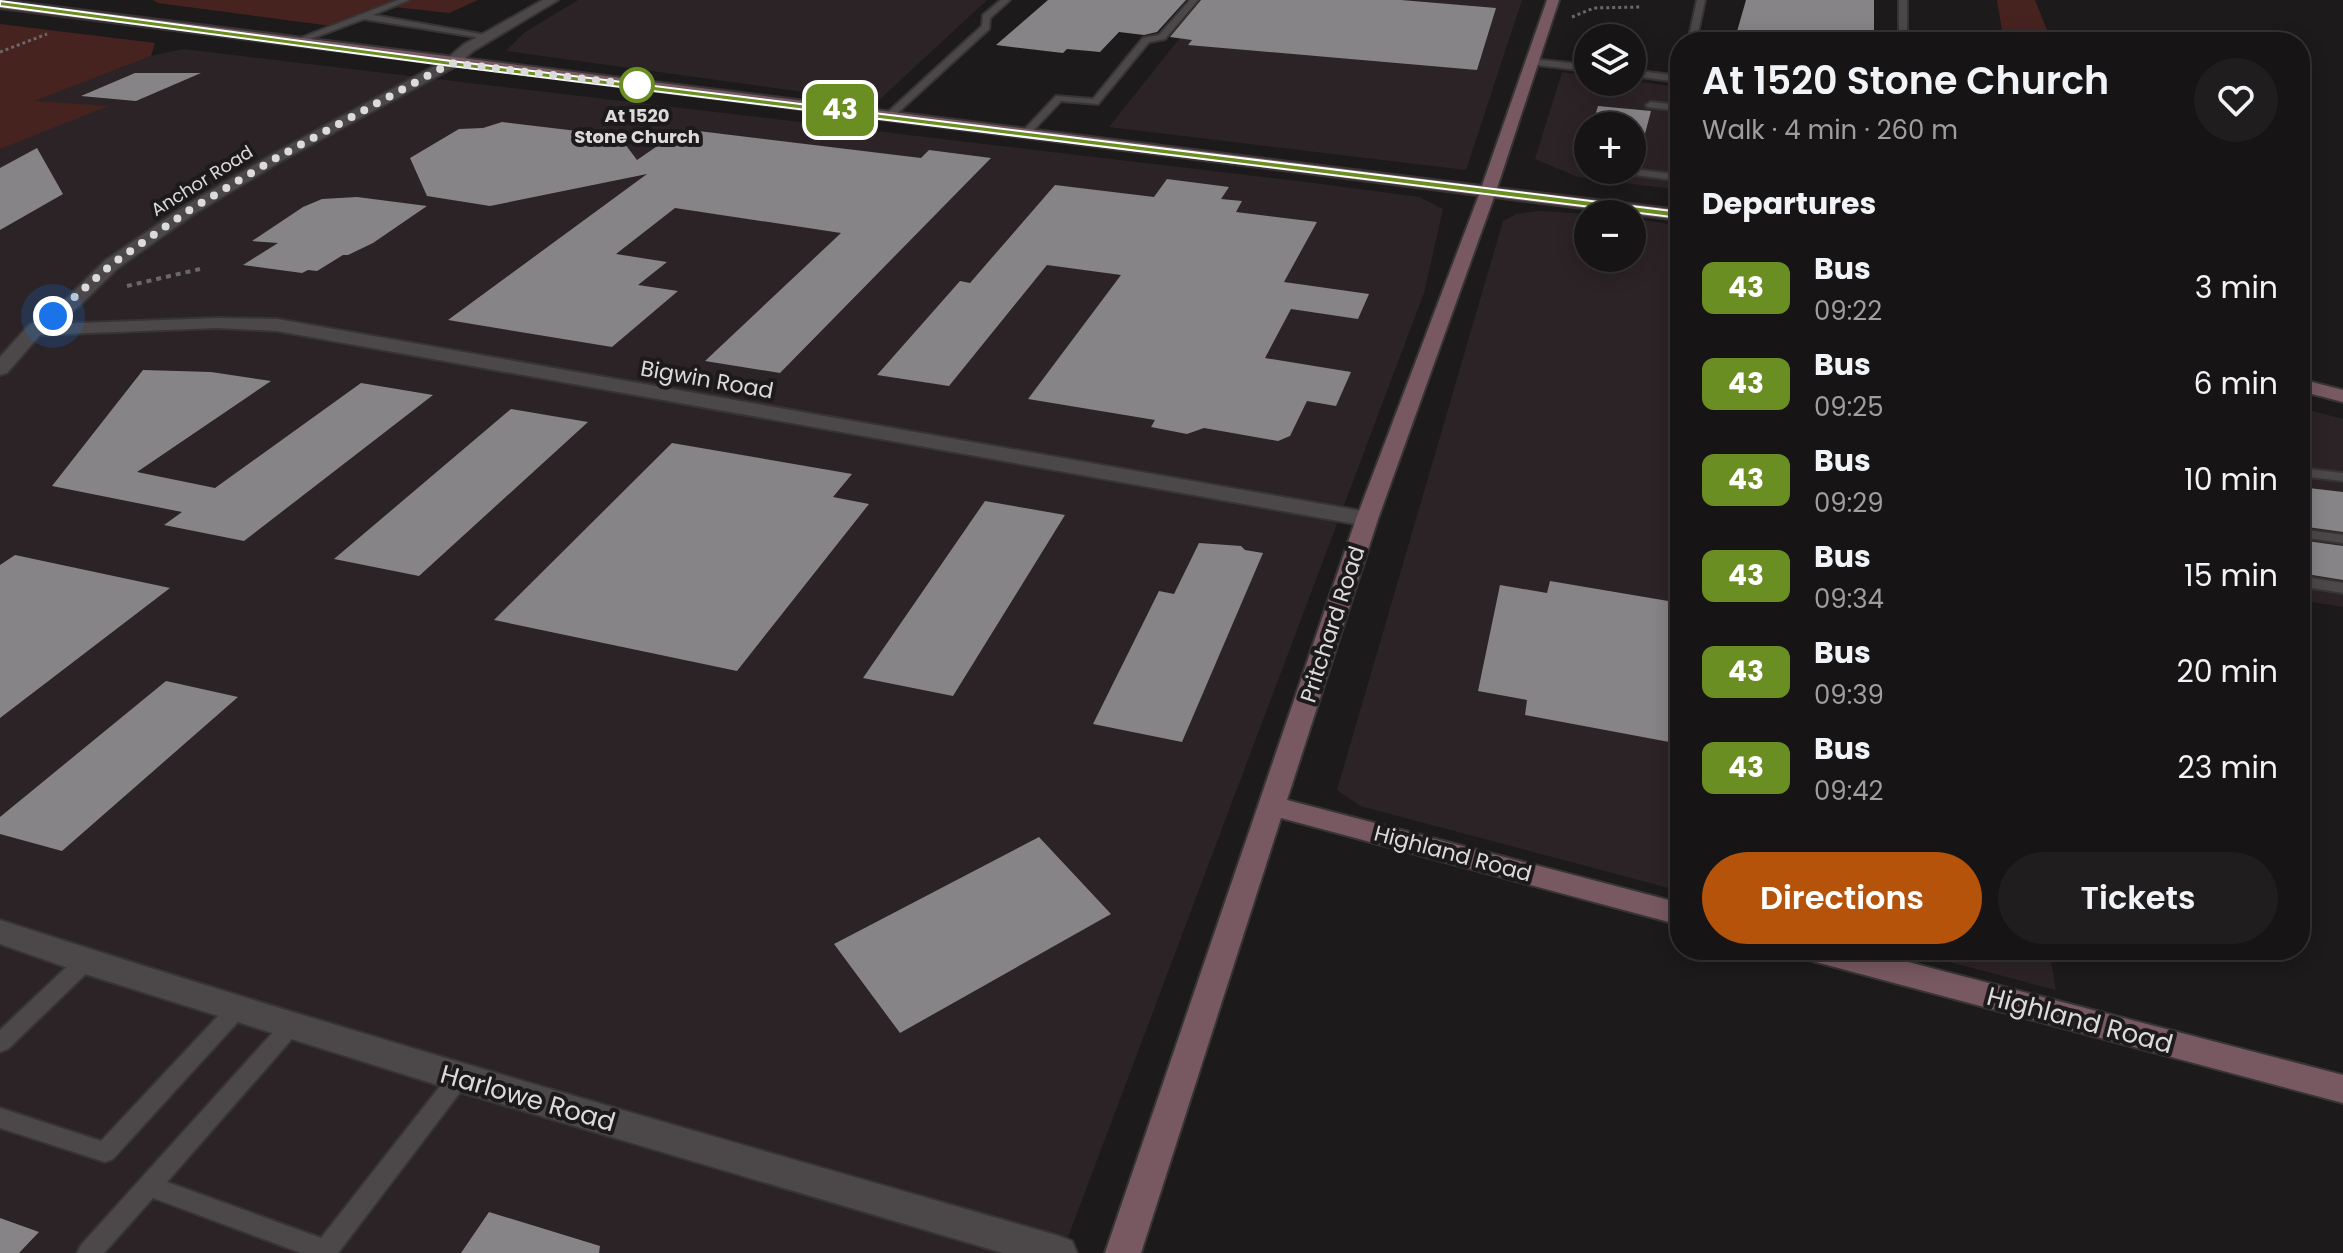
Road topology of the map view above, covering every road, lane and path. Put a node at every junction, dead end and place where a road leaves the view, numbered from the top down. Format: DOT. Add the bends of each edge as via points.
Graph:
graph roads {
  1 [pos="405,0"];
  2 [pos="552,0"];
  3 [pos="1006,0"];
  4 [pos="1194,0"];
  5 [pos="1553,0"];
  6 [pos="1701,0"];
  7 [pos="1903,0"];
  8 [pos="0,4"];
  9 [pos="1641,7"];
  10 [pos="363,16"];
  11 [pos="1547,18"];
  12 [pos="1694,32"];
  13 [pos="1903,32"];
  14 [pos="488,36"];
  15 [pos="294,42"];
  16 [pos="1532,62"];
  17 [pos="451,63"];
  18 [pos="1574,66"];
  19 [pos="1646,75"];
  20 [pos="1670,78"];
  21 [pos="1651,105"];
  22 [pos="1670,107"];
  23 [pos="890,115"];
  24 [pos="1026,133"];
  25 [pos="1646,174"];
  26 [pos="1670,177"];
  27 [pos="1489,189"];
  28 [pos="1670,214"];
  29 [pos="200,269"];
  30 [pos="124,287"];
  31 [pos="35,330"];
  32 [pos="0,369"];
  33 [pos="2310,388"];
  34 [pos="2343,396"];
  35 [pos="2310,473"];
  36 [pos="2343,477"];
  37 [pos="1367,519"];
  38 [pos="2310,534"];
  39 [pos="2343,539"];
  40 [pos="2310,583"];
  41 [pos="2343,588"];
  42 [pos="1273,806"];
  43 [pos="1670,911"];
  44 [pos="0,932"];
  45 [pos="1854,960"];
  46 [pos="85,962"];
  47 [pos="239,1007"];
  48 [pos="291,1026"];
  49 [pos="0,1043"];
  50 [pos="460,1078"];
  51 [pos="2343,1089"];
  52 [pos="0,1118"];
  53 [pos="150,1186"];
  54 [pos="324,1252"];
  55 [pos="89,1253"];
  56 [pos="1059,1253"];
  57 [pos="1123,1253"];
  1 -- 10 [label="lane"];
  2 -- 14 [label="street, Anchor Road"];
  3 -- 23 [label="lane" via="986,17 986,27"];
  4 -- 24 [label="lane" via="1162,37 1146,40 1095,102 1059,98"];
  5 -- 11 [label="main road, Pritchard Road"];
  6 -- 12 [label="lane"];
  7 -- 13 [label="lane"];
  8 -- 15 [label="main road"];
  9 -- 11 [label="path" via="1594,8 1576,17"];
  10 -- 14 [label="lane"];
  10 -- 15 [label="lane"];
  11 -- 16 [label="main road, Pritchard Road"];
  14 -- 17 [label="street, Anchor Road"];
  15 -- 17 [label="main road"];
  16 -- 18 [label="lane"];
  16 -- 27 [label="main road, Pritchard Road"];
  17 -- 23 [label="main road"];
  17 -- 31 [label="street, Anchor Road" via="188,211 112,264"];
  19 -- 20 [label="lane"];
  21 -- 22 [label="lane"];
  23 -- 24 [label="main road"];
  24 -- 27 [label="main road"];
  25 -- 26 [label="lane"];
  27 -- 28 [label="main road"];
  27 -- 37 [label="main road, Pritchard Road"];
  29 -- 30 [label="path"];
  31 -- 32 [label="street, Anchor Road"];
  31 -- 37 [label="street, Bigwin Road" via="277,325"];
  33 -- 34 [label="main road"];
  35 -- 36 [label="lane"];
  37 -- 42 [label="main road, Pritchard Road"];
  38 -- 39 [label="lane"];
  40 -- 41 [label="lane"];
  42 -- 43 [label="main road, Highland Road"];
  42 -- 57 [label="main road, Pritchard Road"];
  44 -- 46 [label="street, Harlowe Road"];
  45 -- 51 [label="main road, Highland Road"];
  46 -- 47 [label="street, Harlowe Road"];
  46 -- 49 [label="lane"];
  47 -- 48 [label="street, Harlowe Road"];
  47 -- 52 [label="lane" via="105,1152"];
  48 -- 50 [label="street, Harlowe Road"];
  48 -- 53 [label="lane"];
  50 -- 54 [label="lane"];
  50 -- 56 [label="street, Harlowe Road"];
  53 -- 54 [label="lane"];
  53 -- 55 [label="lane"];
}
